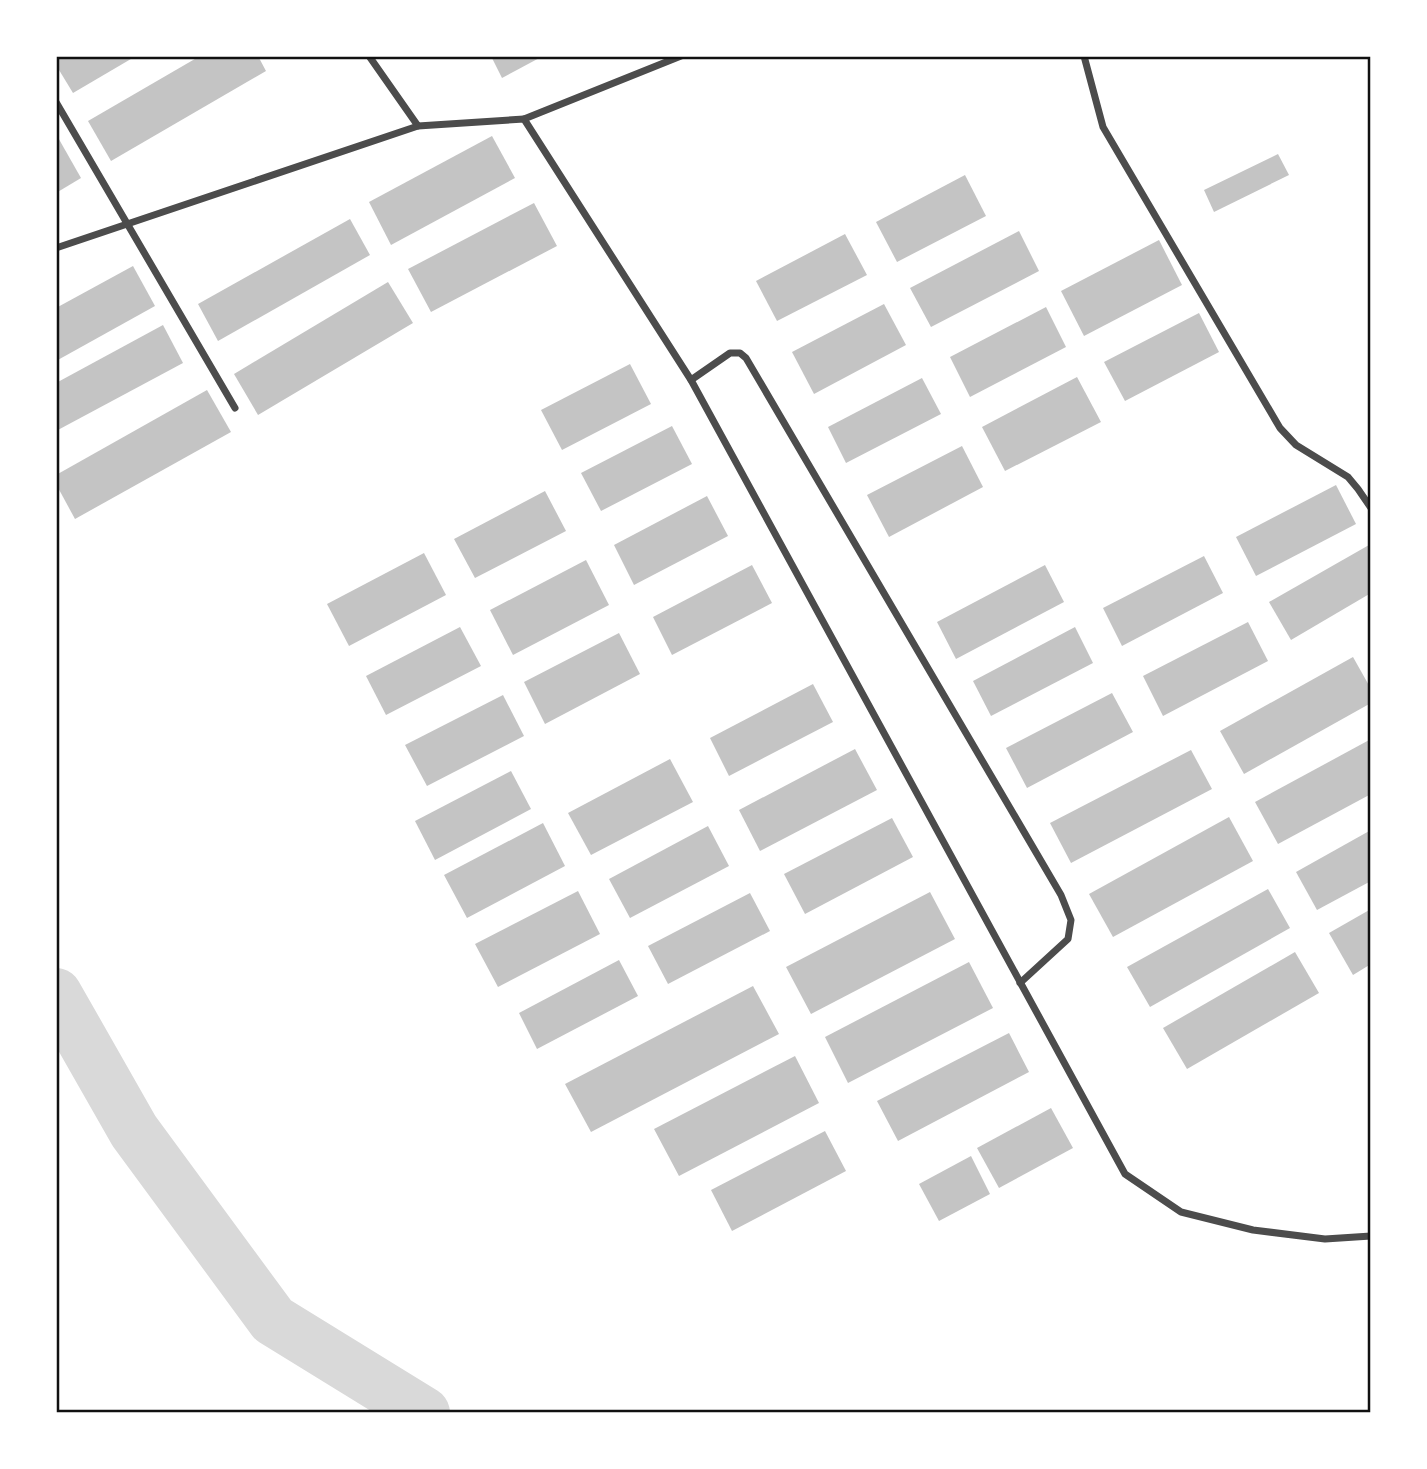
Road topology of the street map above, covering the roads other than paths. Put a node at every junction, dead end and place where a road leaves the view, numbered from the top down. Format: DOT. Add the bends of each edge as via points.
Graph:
graph roads {
  1 [pos="369,56"];
  2 [pos="681,56"];
  3 [pos="1084,56"];
  4 [pos="56,102"];
  5 [pos="524,119"];
  6 [pos="418,126"];
  7 [pos="126,224"];
  8 [pos="56,248"];
  9 [pos="691,380"];
  10 [pos="235,408"];
  11 [pos="1371,508"];
  12 [pos="1020,983"];
  13 [pos="1371,1236"];
  1 -- 6 [label="street"];
  2 -- 5 [label="street"];
  3 -- 11 [label="street" via="1103,127 1280,428 1296,445 1348,477"];
  4 -- 7 [label="street"];
  5 -- 6 [label="street"];
  5 -- 9 [label="street"];
  6 -- 7 [label="street"];
  7 -- 8 [label="street"];
  7 -- 10 [label="street"];
  9 -- 12 [label="street"];
  9 -- 12 [label="street" via="730,353 746,358 1061,895 1071,920 1068,939"];
  12 -- 13 [label="street" via="1125,1174 1181,1212 1253,1230 1325,1239"];
}
